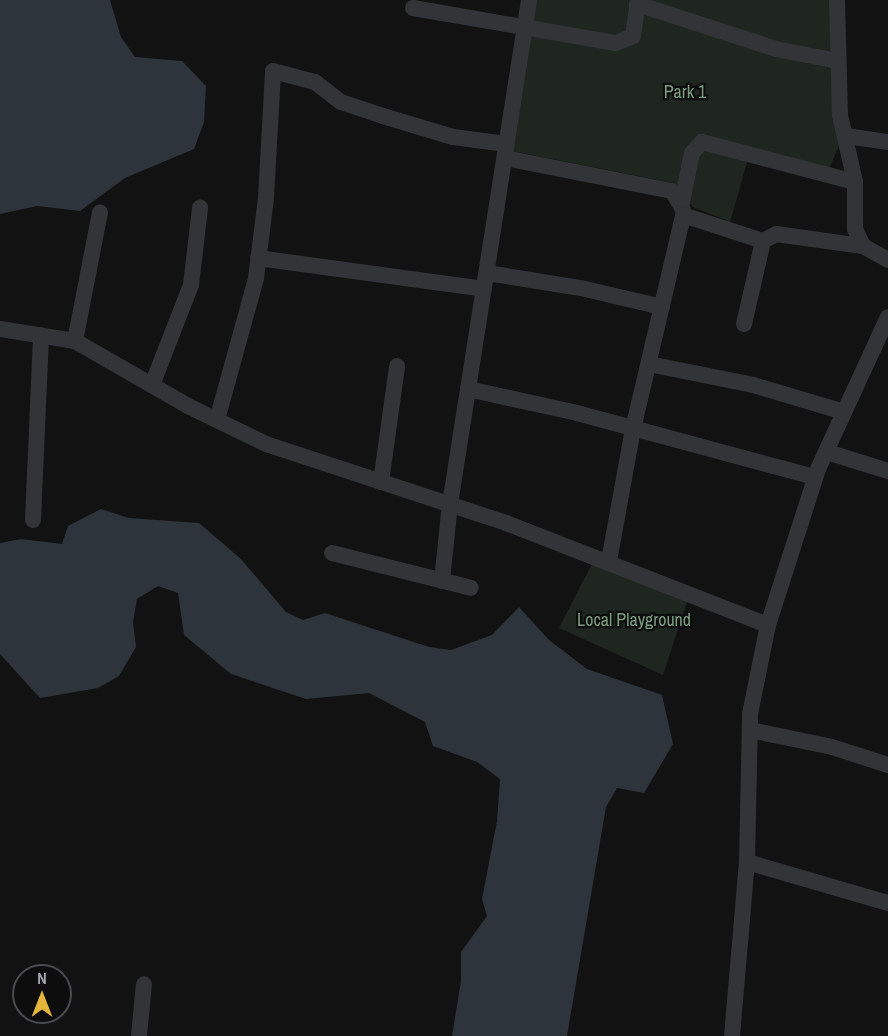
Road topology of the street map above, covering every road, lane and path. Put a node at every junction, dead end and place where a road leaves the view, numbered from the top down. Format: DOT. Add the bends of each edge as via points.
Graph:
graph roads {
  1 [pos="529,0"];
  2 [pos="837,0"];
  3 [pos="638,2"];
  4 [pos="412,8"];
  5 [pos="524,27"];
  6 [pos="838,61"];
  7 [pos="846,136"];
  8 [pos="888,142"];
  9 [pos="506,151"];
  10 [pos="855,182"];
  11 [pos="200,208"];
  12 [pos="682,209"];
  13 [pos="100,212"];
  14 [pos="763,242"];
  15 [pos="863,246"];
  16 [pos="258,258"];
  17 [pos="888,260"];
  18 [pos="486,281"];
  19 [pos="662,307"];
  20 [pos="888,317"];
  21 [pos="744,324"];
  22 [pos="0,329"];
  23 [pos="41,335"];
  24 [pos="75,340"];
  25 [pos="649,364"];
  26 [pos="397,366"];
  27 [pos="152,385"];
  28 [pos="468,389"];
  29 [pos="844,412"];
  30 [pos="217,420"];
  31 [pos="633,429"];
  32 [pos="827,452"];
  33 [pos="888,471"];
  34 [pos="815,477"];
  35 [pos="381,482"];
  36 [pos="450,504"];
  37 [pos="33,520"];
  38 [pos="332,553"];
  39 [pos="609,561"];
  40 [pos="442,581"];
  41 [pos="471,588"];
  42 [pos="768,625"];
  43 [pos="750,730"];
  44 [pos="888,765"];
  45 [pos="747,862"];
  46 [pos="888,903"];
  47 [pos="144,984"];
  48 [pos="139,1036"];
  49 [pos="732,1036"];
  1 -- 5 [label="street"];
  2 -- 6 [label="street"];
  3 -- 5 [label="street" via="633,36 616,44"];
  3 -- 6 [label="street" via="776,49"];
  4 -- 5 [label="street"];
  5 -- 9 [label="street"];
  6 -- 7 [label="street" via="840,115"];
  7 -- 8 [label="street"];
  7 -- 10 [label="street"];
  9 -- 12 [label="street" via="672,191"];
  9 -- 16 [label="street" via="341,102 315,82 273,72 266,198"];
  9 -- 18 [label="street"];
  10 -- 12 [label="street" via="702,142 692,153"];
  10 -- 15 [label="street" via="855,229"];
  11 -- 27 [label="street" via="191,285"];
  12 -- 14 [label="street"];
  12 -- 19 [label="street"];
  13 -- 24 [label="street"];
  14 -- 15 [label="street" via="776,234"];
  14 -- 21 [label="street"];
  15 -- 17 [label="street"];
  16 -- 18 [label="street"];
  16 -- 30 [label="street"];
  18 -- 19 [label="street" via="581,288"];
  18 -- 28 [label="street"];
  19 -- 25 [label="street"];
  20 -- 29 [label="street"];
  22 -- 23 [label="street"];
  23 -- 24 [label="street"];
  23 -- 37 [label="street"];
  24 -- 27 [label="street"];
  25 -- 29 [label="street" via="753,385"];
  25 -- 31 [label="street"];
  26 -- 35 [label="street"];
  27 -- 30 [label="street"];
  28 -- 31 [label="street"];
  28 -- 36 [label="street"];
  29 -- 32 [label="street"];
  30 -- 35 [label="street" via="266,444"];
  31 -- 34 [label="street"];
  31 -- 39 [label="street"];
  32 -- 33 [label="street"];
  32 -- 34 [label="street"];
  34 -- 42 [label="street"];
  35 -- 36 [label="street"];
  36 -- 39 [label="street"];
  36 -- 40 [label="street"];
  38 -- 40 [label="street"];
  39 -- 42 [label="street"];
  40 -- 41 [label="street"];
  42 -- 43 [label="street"];
  43 -- 44 [label="street" via="832,747"];
  43 -- 45 [label="street"];
  45 -- 46 [label="street"];
  45 -- 49 [label="street"];
  47 -- 48 [label="street"];
}
